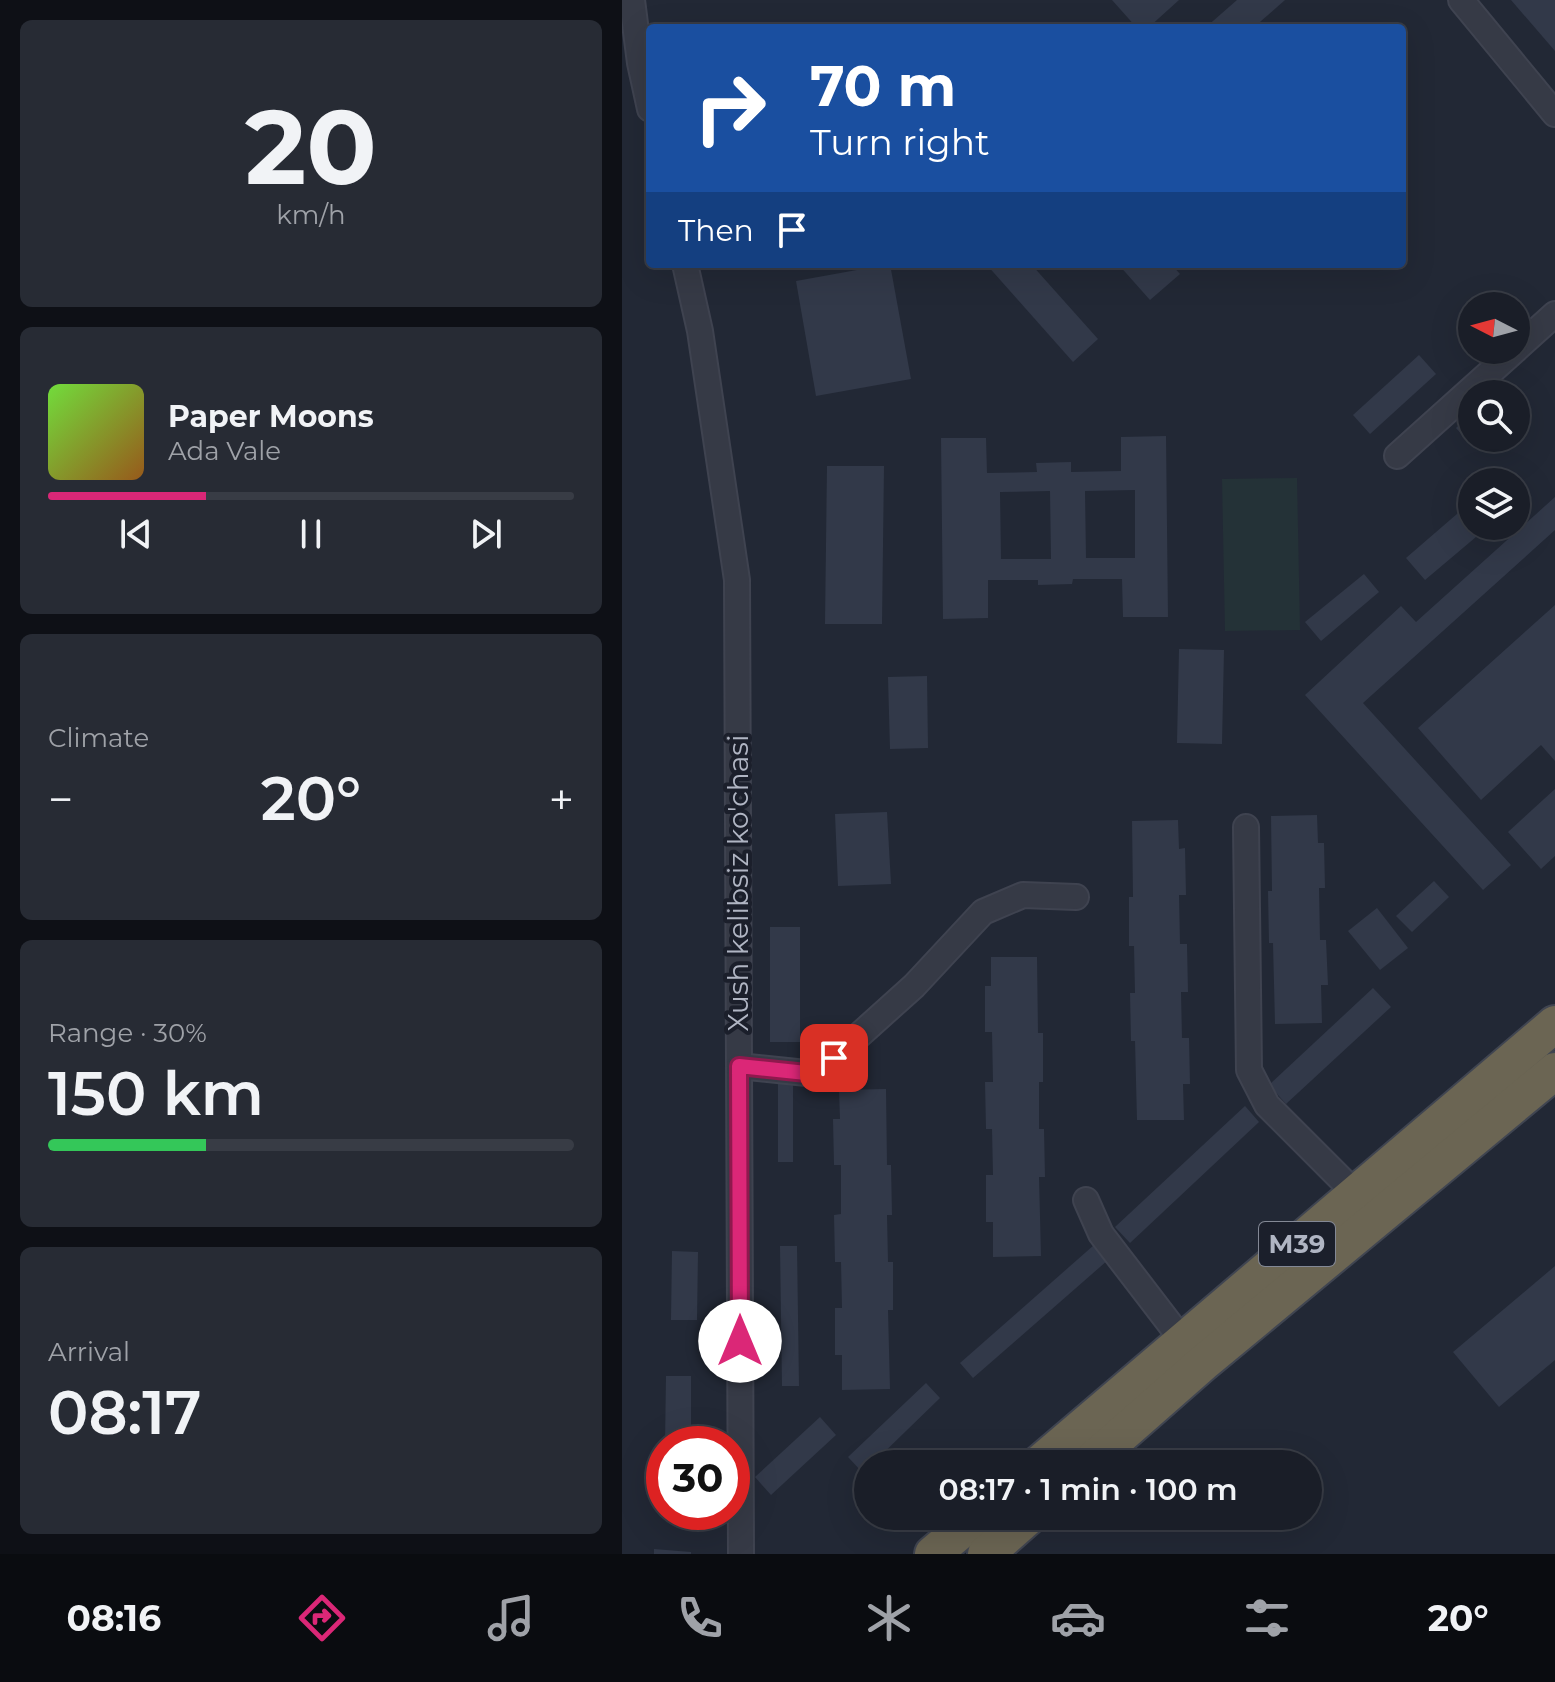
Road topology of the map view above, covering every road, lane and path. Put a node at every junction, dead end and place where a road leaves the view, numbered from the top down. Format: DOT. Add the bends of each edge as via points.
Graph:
graph roads {
  1 [pos="632,0"];
  2 [pos="1461,0"];
  3 [pos="631,63"];
  4 [pos="646,99"];
  5 [pos="1555,114"];
  6 [pos="686,268"];
  7 [pos="1555,314"];
  8 [pos="1530,336"];
  9 [pos="1498,364"];
  10 [pos="1397,456"];
  11 [pos="1246,827"];
  12 [pos="1076,897"];
  13 [pos="1555,1024"];
  14 [pos="739,1066"];
  15 [pos="1555,1071"];
  16 [pos="1356,1194"];
  17 [pos="1086,1200"];
  18 [pos="1183,1341"];
  19 [pos="1055,1450"];
  20 [pos="1104,1450"];
  21 [pos="961,1530"];
  22 [pos="1013,1530"];
  23 [pos="741,1554"];
  24 [pos="933,1554"];
  25 [pos="986,1554"];
  1 -- 3 [label="street"];
  2 -- 5 [label="street"];
  3 -- 4 [label="street"];
  6 -- 14 [label="street, Xush kelibsiz ko'chasi" via="737,580"];
  7 -- 8 [label="street"];
  9 -- 10 [label="street"];
  11 -- 16 [label="street" via="1249,1070 1267,1105"];
  12 -- 14 [label="street" via="1023,895 983,912 914,986 816,1074"];
  13 -- 16 [label="highway, M39"];
  14 -- 23 [label="street, Xush kelibsiz ko'chasi"];
  15 -- 20 [label="highway, M39"];
  16 -- 18 [label="highway, M39"];
  17 -- 18 [label="street" via="1101,1234"];
  18 -- 19 [label="highway, M39"];
  21 -- 24 [label="highway"];
  22 -- 25 [label="highway"];
}
